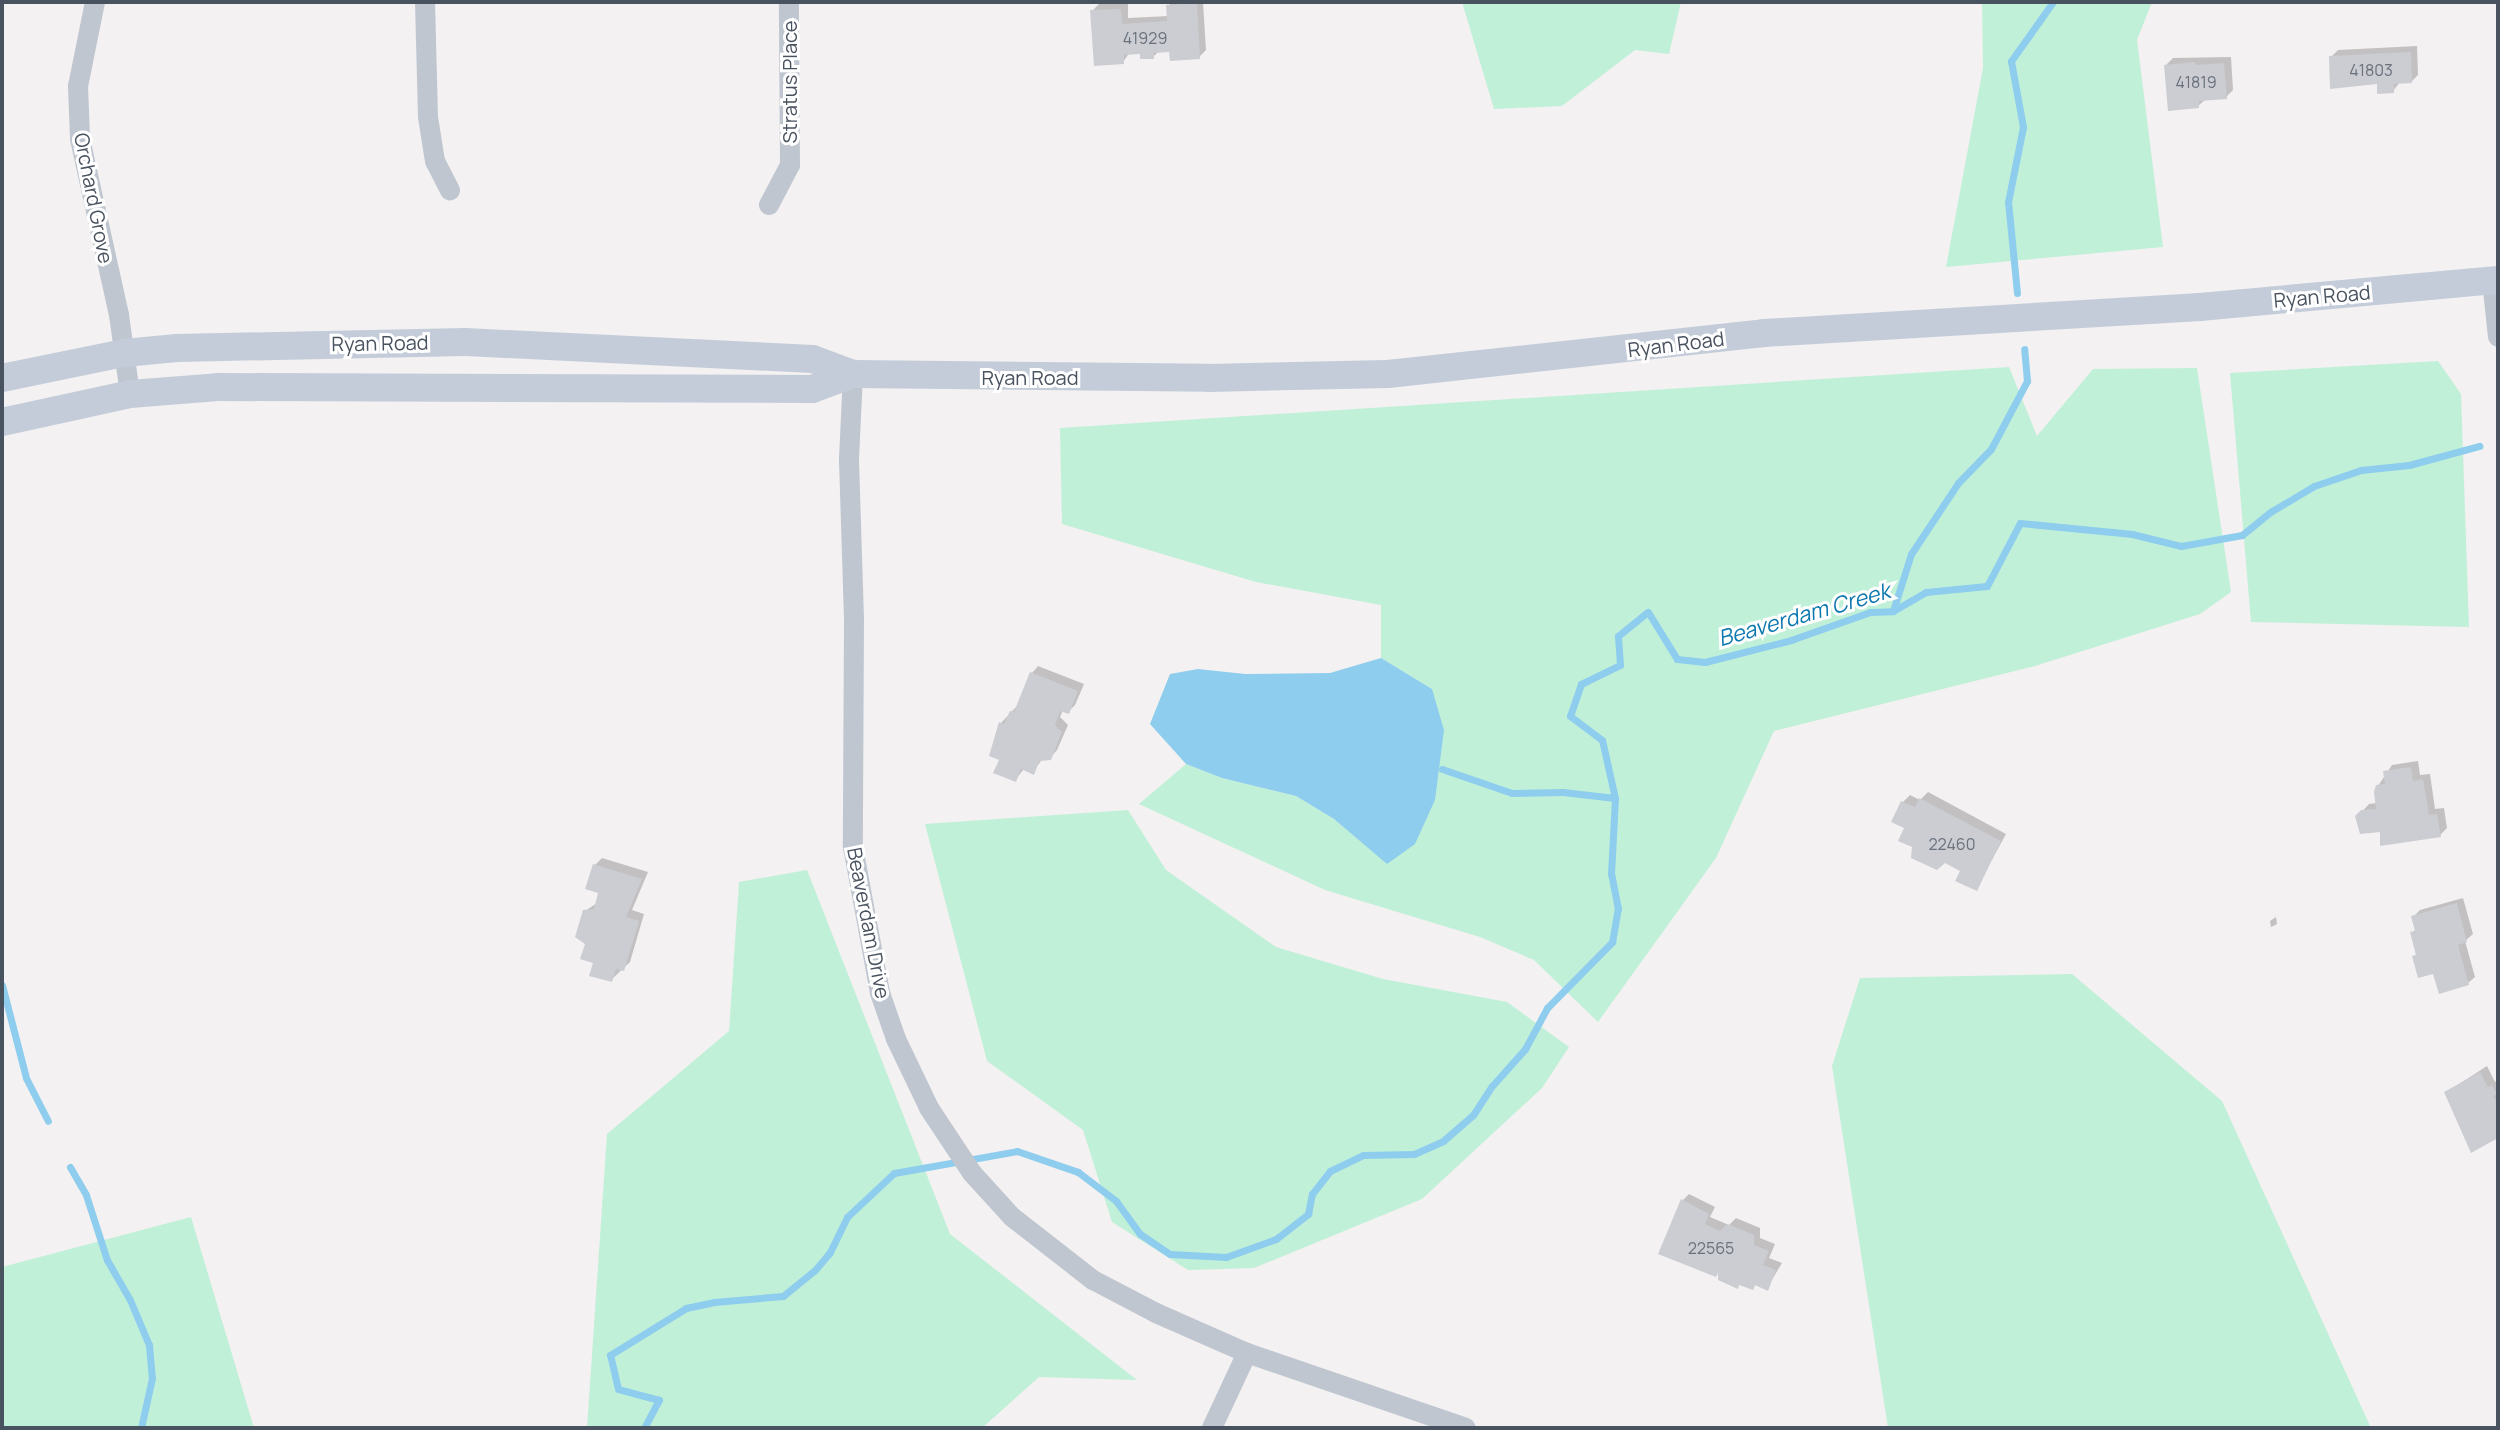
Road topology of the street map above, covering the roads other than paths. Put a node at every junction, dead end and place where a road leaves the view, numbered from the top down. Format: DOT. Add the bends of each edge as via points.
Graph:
graph roads {
  1 [pos="95,2"];
  2 [pos="425,2"];
  3 [pos="789,2"];
  4 [pos="450,190"];
  5 [pos="769,205"];
  6 [pos="2495,280"];
  7 [pos="2498,337"];
  8 [pos="124,353"];
  9 [pos="853,374"];
  10 [pos="2,378"];
  11 [pos="130,394"];
  12 [pos="2,422"];
  13 [pos="1247,1353"];
  14 [pos="1212,1428"];
  15 [pos="1466,1428"];
  1 -- 8 [label="street, Orchard Grove" via="78,86 80,139"];
  2 -- 4 [label="street" via="428,117 435,161"];
  3 -- 5 [label="street, Stratus Place" via="790,165"];
  6 -- 7 [label="street"];
  6 -- 9 [label="main road, Ryan Road" via="2200,307 1764,333 1388,374"];
  8 -- 9 [label="main road, Ryan Road" via="230,345 465,342 813,359"];
  8 -- 10 [label="main road, Ryan Road"];
  8 -- 11 [label="street, Orchard Grove"];
  9 -- 11 [label="main road, Ryan Road" via="812,389 218,387"];
  9 -- 13 [label="street, Beaverdam Drive" via="853,847 880,993 896,1039 955,1148 1012,1217 1093,1280"];
  11 -- 12 [label="main road, Ryan Road"];
  13 -- 14 [label="street"];
  13 -- 15 [label="street, Beaverdam Drive"];
}
